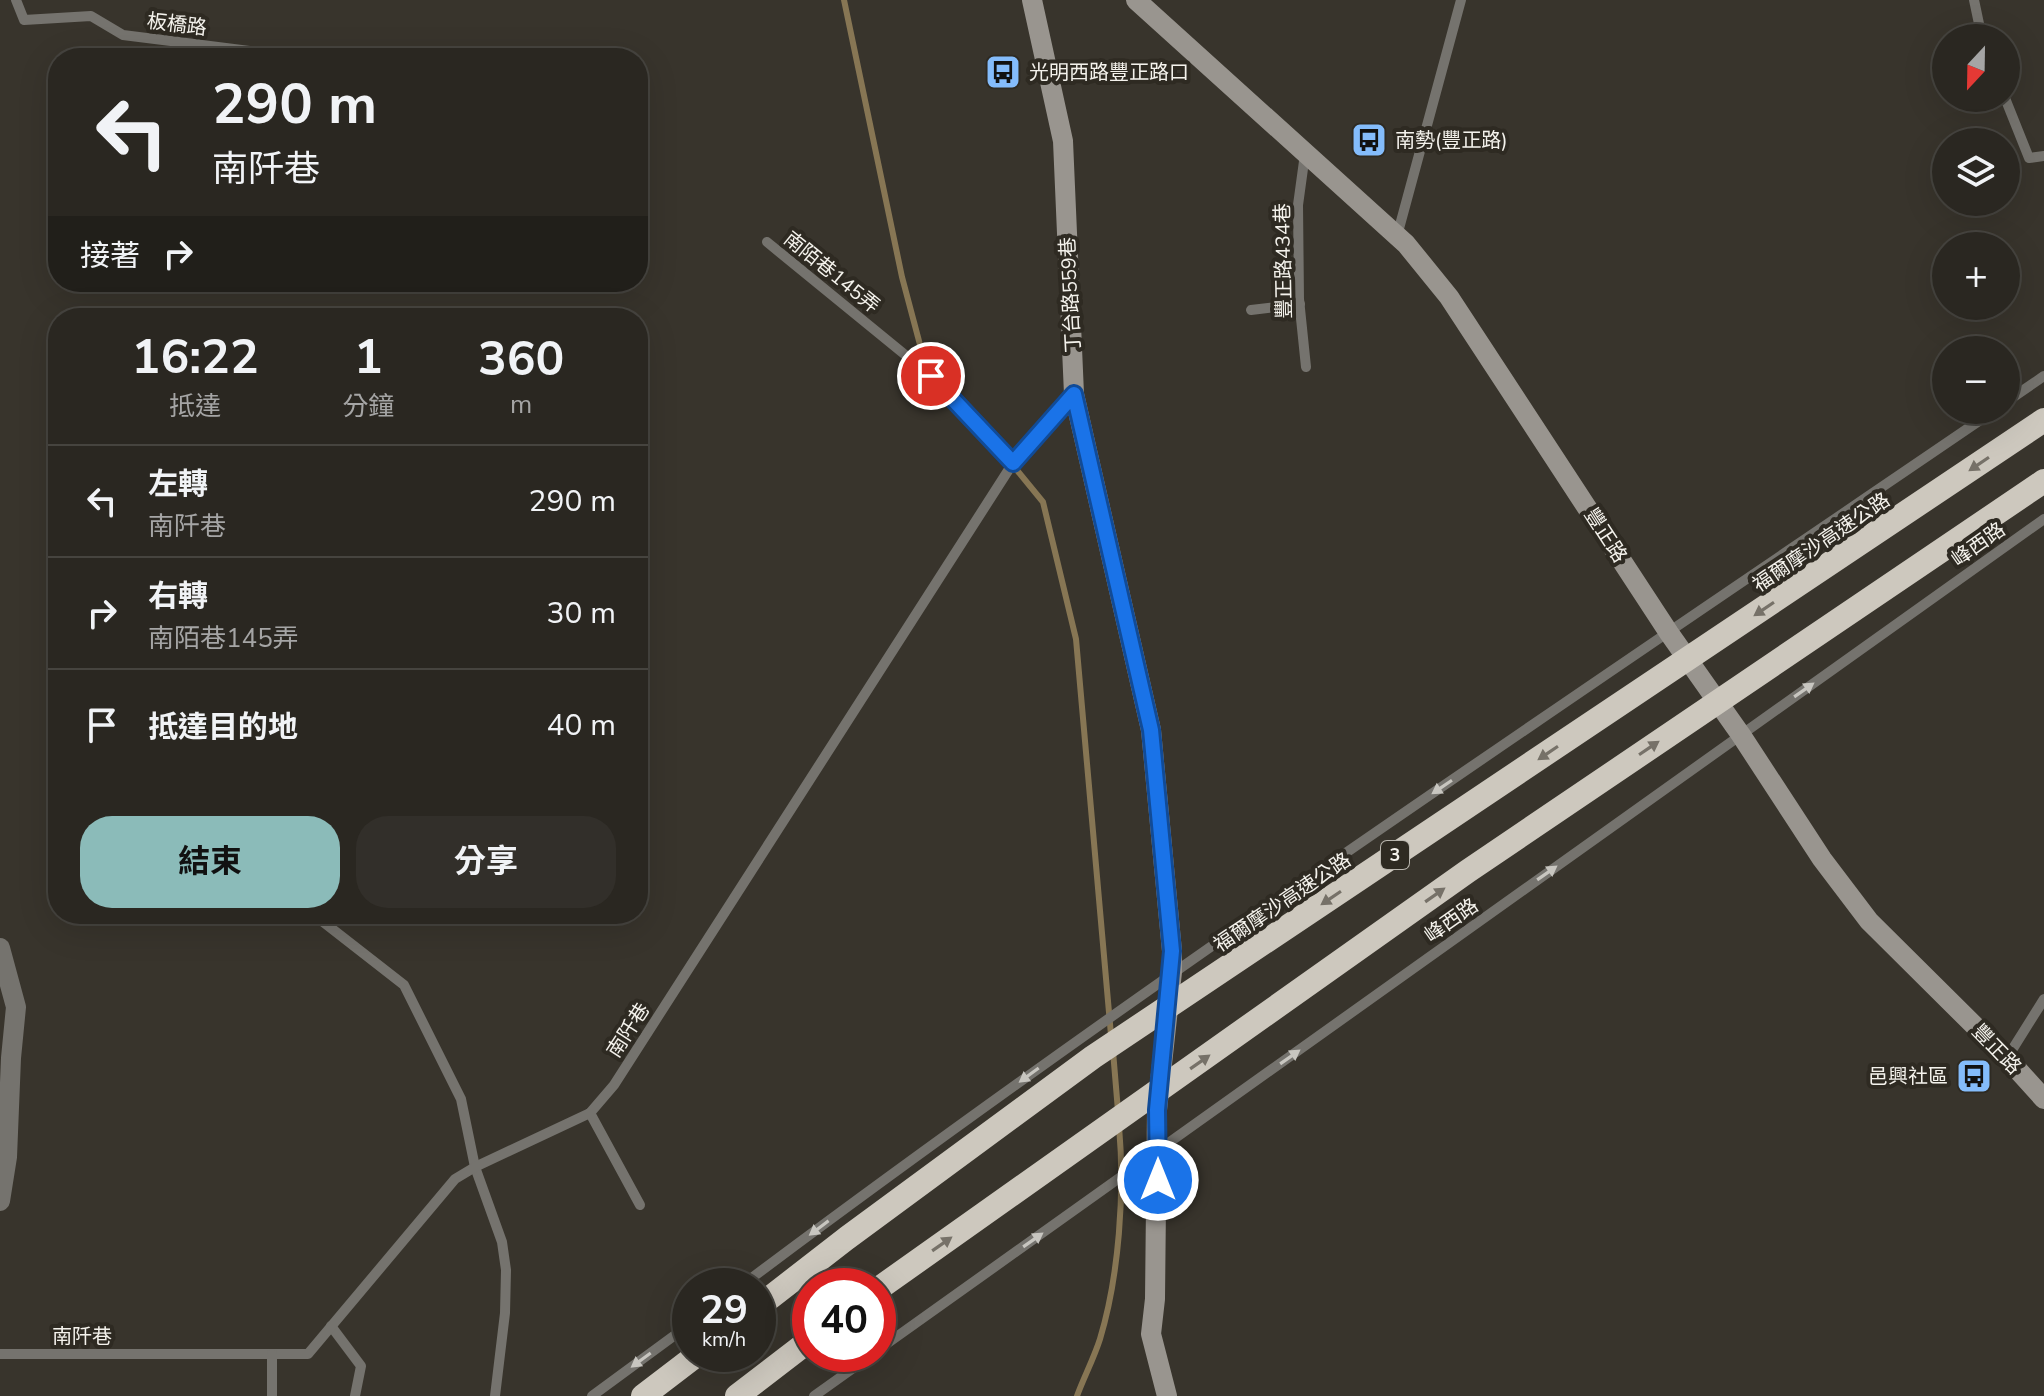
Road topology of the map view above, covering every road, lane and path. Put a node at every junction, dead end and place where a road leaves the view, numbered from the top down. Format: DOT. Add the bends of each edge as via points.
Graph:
graph roads {
  1 [pos="16,0"];
  2 [pos="1032,0"];
  3 [pos="1136,0"];
  4 [pos="1461,0"];
  5 [pos="1974,0"];
  6 [pos="1979,24"];
  7 [pos="226,48"];
  8 [pos="2011,112"];
  9 [pos="1305,154"];
  10 [pos="2044,156"];
  11 [pos="1397,236"];
  12 [pos="767,242"];
  13 [pos="1300,304"];
  14 [pos="1251,310"];
  15 [pos="1306,367"];
  16 [pos="2044,376"];
  17 [pos="2020,392"];
  18 [pos="1074,394"];
  19 [pos="2044,420"];
  20 [pos="1975,424"];
  21 [pos="1013,463"];
  22 [pos="2044,481"];
  23 [pos="2044,519"];
  24 [pos="1669,633"];
  25 [pos="1741,735"];
  26 [pos="326,924"];
  27 [pos="0,948"];
  28 [pos="1172,972"];
  29 [pos="2044,999"];
  30 [pos="2007,1058"];
  31 [pos="2044,1099"];
  32 [pos="590,1113"];
  33 [pos="1158,1151"];
  34 [pos="475,1167"];
  35 [pos="0,1201"];
  36 [pos="640,1205"];
  37 [pos="765,1268"];
  38 [pos="896,1276"];
  39 [pos="776,1294"];
  40 [pos="331,1326"];
  41 [pos="672,1337"];
  42 [pos="896,1337"];
  43 [pos="0,1354"];
  44 [pos="272,1354"];
  45 [pos="792,1354"];
  46 [pos="674,1372"];
  47 [pos="848,1372"];
  48 [pos="272,1396"];
  49 [pos="355,1396"];
  50 [pos="495,1396"];
  51 [pos="592,1396"];
  52 [pos="643,1396"];
  53 [pos="737,1396"];
  54 [pos="814,1396"];
  55 [pos="1167,1396"];
  1 -- 7 [label="lane, 板橋路" via="24,20 91,16 123,35"];
  2 -- 18 [label="street, 丁台路559巷" via="1063,141"];
  3 -- 9 [label="street, 豐正路"];
  4 -- 11 [label="lane"];
  5 -- 6 [label="lane"];
  8 -- 10 [label="lane" via="2029,158"];
  9 -- 11 [label="street, 豐正路"];
  9 -- 13 [label="lane, 豐正路434巷" via="1298,205"];
  11 -- 24 [label="street, 豐正路" via="1449,297"];
  12 -- 21 [label="lane, 南陌巷145弄" via="931,376"];
  13 -- 14 [label="lane"];
  13 -- 15 [label="lane, 豐正路434巷"];
  16 -- 17 [label="lane"];
  18 -- 21 [label="lane, 南阡巷"];
  18 -- 28 [label="street, 丁台路559巷" via="1151,730"];
  19 -- 39 [label="highway, 福爾摩沙高速公路 / 3, one-way, bridge" via="1093,1057"];
  20 -- 24 [label="lane"];
  21 -- 32 [label="lane, 南阡巷" via="614,1085"];
  38 -- 22 [label="highway, one-way, bridge" via="1468,871"];
  25 -- 23 [label="lane, 峰西路, one-way"];
  24 -- 25 [label="street, 豐正路"];
  24 -- 28 [label="lane, one-way"];
  25 -- 30 [label="street, 豐正路" via="1869,921"];
  33 -- 25 [label="lane, 峰西路, one-way"];
  26 -- 34 [label="lane" via="404,985 461,1099"];
  27 -- 35 [label="street" via="16,1007"];
  28 -- 33 [label="street, 丁台路559巷" via="1157,1110"];
  28 -- 37 [label="lane, one-way"];
  29 -- 30 [label="lane"];
  30 -- 31 [label="street, 豐正路"];
  32 -- 34 [label="lane, 南阡巷"];
  32 -- 36 [label="lane"];
  42 -- 33 [label="lane, 峰西路, one-way"];
  33 -- 55 [label="street, 丁台路559巷" via="1151,1334"];
  34 -- 40 [label="lane, 南阡巷" via="455,1179"];
  34 -- 50 [label="lane" via="502,1242 506,1270"];
  40 -- 44 [label="lane, 南阡巷" via="308,1354"];
  40 -- 49 [label="lane" via="361,1366"];
  41 -- 51 [label="lane, one-way"];
  43 -- 44 [label="lane, 南阡巷"];
  44 -- 48 [label="lane"];
  45 -- 53 [label="highway"];
  46 -- 52 [label="highway"];
  47 -- 54 [label="lane"];
}
